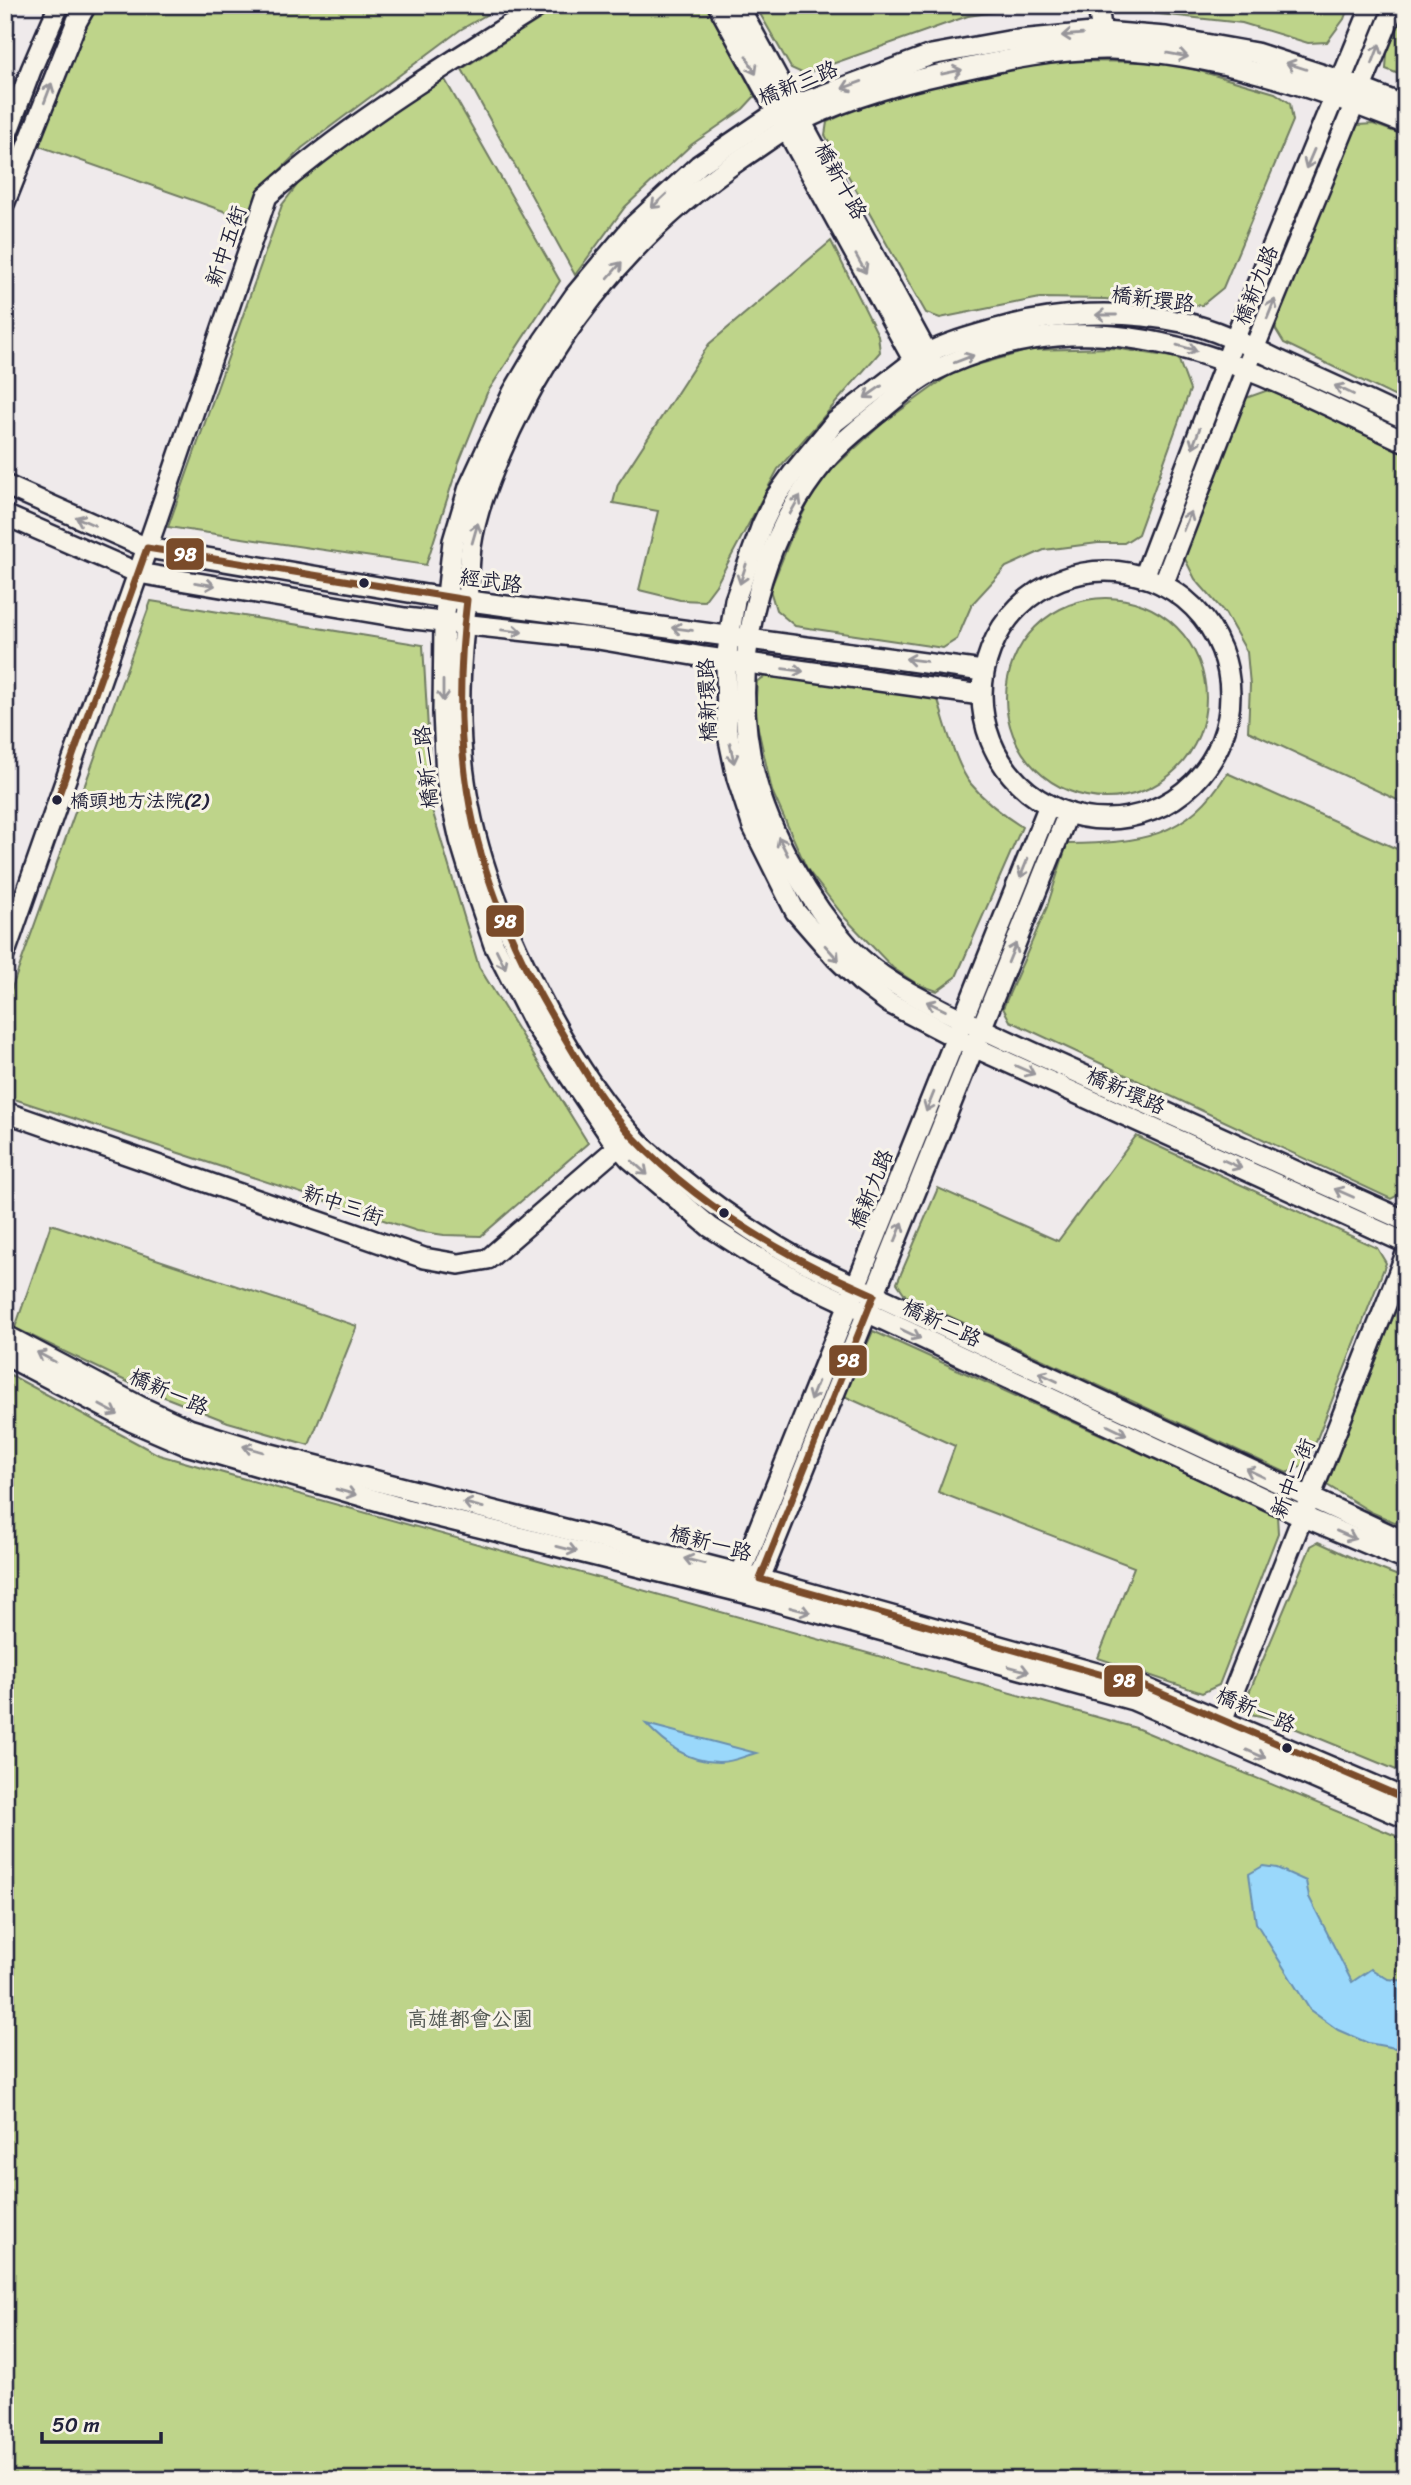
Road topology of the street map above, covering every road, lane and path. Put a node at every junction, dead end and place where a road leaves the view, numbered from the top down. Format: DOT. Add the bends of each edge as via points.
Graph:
graph roads {
  1 [pos="59,5"];
  2 [pos="86,5"];
  3 [pos="541,5"];
  4 [pos="718,5"];
  5 [pos="738,5"];
  6 [pos="1098,5"];
  7 [pos="1372,5"];
  8 [pos="1395,5"];
  9 [pos="1103,40"];
  10 [pos="1339,89"];
  11 [pos="1359,96"];
  12 [pos="10,104"];
  13 [pos="1406,106"];
  14 [pos="789,117"];
  15 [pos="38,120"];
  16 [pos="1406,124"];
  17 [pos="5,139"];
  18 [pos="5,202"];
  19 [pos="1234,340"];
  20 [pos="1254,349"];
  21 [pos="1226,361"];
  22 [pos="925,365"];
  23 [pos="1246,369"];
  24 [pos="1406,419"];
  25 [pos="1406,442"];
  26 [pos="5,485"];
  27 [pos="5,515"];
  28 [pos="148,548"];
  29 [pos="138,573"];
  30 [pos="1144,577"];
  31 [pos="1163,584"];
  32 [pos="457,599"];
  33 [pos="454,624"];
  34 [pos="729,636"];
  35 [pos="749,638"];
  36 [pos="735,661"];
  37 [pos="984,671"];
  38 [pos="981,695"];
  39 [pos="1049,805"];
  40 [pos="1068,813"];
  41 [pos="5,953"];
  42 [pos="963,1020"];
  43 [pos="981,1029"];
  44 [pos="956,1038"];
  45 [pos="974,1047"];
  46 [pos="5,1112"];
  47 [pos="625,1141"];
  48 [pos="1406,1221"];
  49 [pos="1406,1243"];
  50 [pos="1406,1254"];
  51 [pos="861,1300"];
  52 [pos="5,1335"];
  53 [pos="5,1355"];
  54 [pos="1305,1507"];
  55 [pos="1406,1542"];
  56 [pos="1406,1560"];
  57 [pos="747,1585"];
  58 [pos="1219,1728"];
  59 [pos="1375,1795"];
  60 [pos="1406,1799"];
  61 [pos="1406,1818"];
  1 -- 12 [label="street"];
  15 -- 2 [label="street, one-way"];
  3 -- 28 [label="street, 新中五街" via="309,159 267,195"];
  4 -- 14 [label="street, 橋新十路, one-way"];
  5 -- 14 [label="street, 橋新十路"];
  6 -- 9 [label="street"];
  7 -- 10 [label="street, 橋新九路"];
  11 -- 8 [label="street, 橋新九路, one-way"];
  9 -- 10 [label="street, 橋新三路" via="1166,37 1256,53"];
  9 -- 14 [label="street, 橋新三路" via="1008,41 931,55"];
  10 -- 11 [label="street, 橋新三路"];
  10 -- 19 [label="street, 橋新九路, one-way"];
  11 -- 13 [label="street, 橋新三路"];
  11 -- 16 [label="street, 橋新三路"];
  20 -- 11 [label="street, 橋新九路, one-way"];
  12 -- 15 [label="street"];
  12 -- 17 [label="street"];
  14 -- 22 [label="street, 橋新十路"];
  14 -- 32 [label="street, 橋新三路" via="644,237 587,303 525,402 489,480"];
  15 -- 18 [label="street"];
  19 -- 20 [label="street, 橋新環路"];
  19 -- 21 [label="street, 橋新九路"];
  19 -- 22 [label="street, 橋新環路, one-way" via="1182,322 1144,316 1066,316 1027,320 977,334"];
  20 -- 23 [label="street, 橋新九路"];
  24 -- 20 [label="street, 橋新環路, one-way"];
  22 -- 21 [label="street, 橋新環路, one-way" via="1060,335 1134,337"];
  21 -- 23 [label="street, 橋新環路"];
  21 -- 30 [label="street, 橋新九路, one-way"];
  22 -- 34 [label="street, 橋新環路, one-way" via="835,422 775,498 739,588"];
  35 -- 22 [label="street, 橋新環路, one-way" via="759,587 803,491 827,459"];
  23 -- 25 [label="street, 橋新環路"];
  31 -- 23 [label="street, 橋新九路, one-way"];
  28 -- 26 [label="street, 經武路, one-way"];
  27 -- 29 [label="street"];
  28 -- 29 [label="street, 新中五街"];
  28 -- 32 [label="street, 經武路"];
  29 -- 33 [label="street, one-way"];
  29 -- 41 [label="street"];
  30 -- 31 [label="street"];
  30 -- 37 [label="street" via="1084,572 1030,596 993,642"];
  31 -- 40 [label="street" via="1191,605 1213,632 1226,665 1230,700 1224,734 1199,777 1153,810 1097,818"];
  32 -- 33 [label="street, 橋新二路"];
  34 -- 32 [label="street, 經武路, one-way"];
  33 -- 36 [label="street, one-way" via="592,638"];
  33 -- 47 [label="street, 橋新二路" via="443,712 446,778 478,898 494,945 533,1022 573,1085"];
  34 -- 35 [label="street, 經武路"];
  34 -- 36 [label="street, 橋新環路"];
  35 -- 36 [label="street, 橋新環路"];
  37 -- 35 [label="street, 經武路, one-way"];
  36 -- 38 [label="street, one-way"];
  42 -- 36 [label="street, 橋新環路, one-way" via="895,986 870,968 807,892 770,821 755,776"];
  36 -- 44 [label="street, 橋新環路, one-way" via="727,730 737,778 753,827 795,911 861,982 889,1003"];
  37 -- 38 [label="street"];
  38 -- 39 [label="street" via="984,722 1007,770"];
  39 -- 40 [label="street"];
  39 -- 42 [label="street, 橋新九路, one-way"];
  43 -- 40 [label="street, 橋新九路, one-way"];
  42 -- 43 [label="street, 橋新環路"];
  42 -- 44 [label="street, 橋新九路"];
  43 -- 45 [label="street, 橋新九路"];
  48 -- 43 [label="street, 橋新環路, one-way"];
  44 -- 45 [label="street, 橋新環路"];
  44 -- 51 [label="street, 橋新九路, one-way"];
  45 -- 49 [label="street, 橋新環路, one-way"];
  51 -- 45 [label="street, 橋新九路, one-way"];
  46 -- 47 [label="street, 新中三街" via="424,1258 459,1264 488,1259"];
  47 -- 51 [label="street, 橋新二路" via="641,1146 720,1210"];
  50 -- 54 [label="street, 新中二街"];
  51 -- 54 [label="street, 橋新二路"];
  51 -- 57 [label="street, 橋新九路"];
  57 -- 52 [label="street, 橋新一路, one-way" via="189,1429"];
  53 -- 57 [label="street, 橋新一路, one-way" via="186,1445 406,1509"];
  54 -- 55 [label="street, 橋新二路"];
  54 -- 56 [label="street, 橋新二路, one-way"];
  54 -- 58 [label="street, 新中二街"];
  57 -- 58 [label="street, 橋新一路" via="1136,1684"];
  58 -- 59 [label="street, 橋新一路"];
  59 -- 60 [label="street, 橋新一路"];
  59 -- 61 [label="street, 橋新一路"];
}
